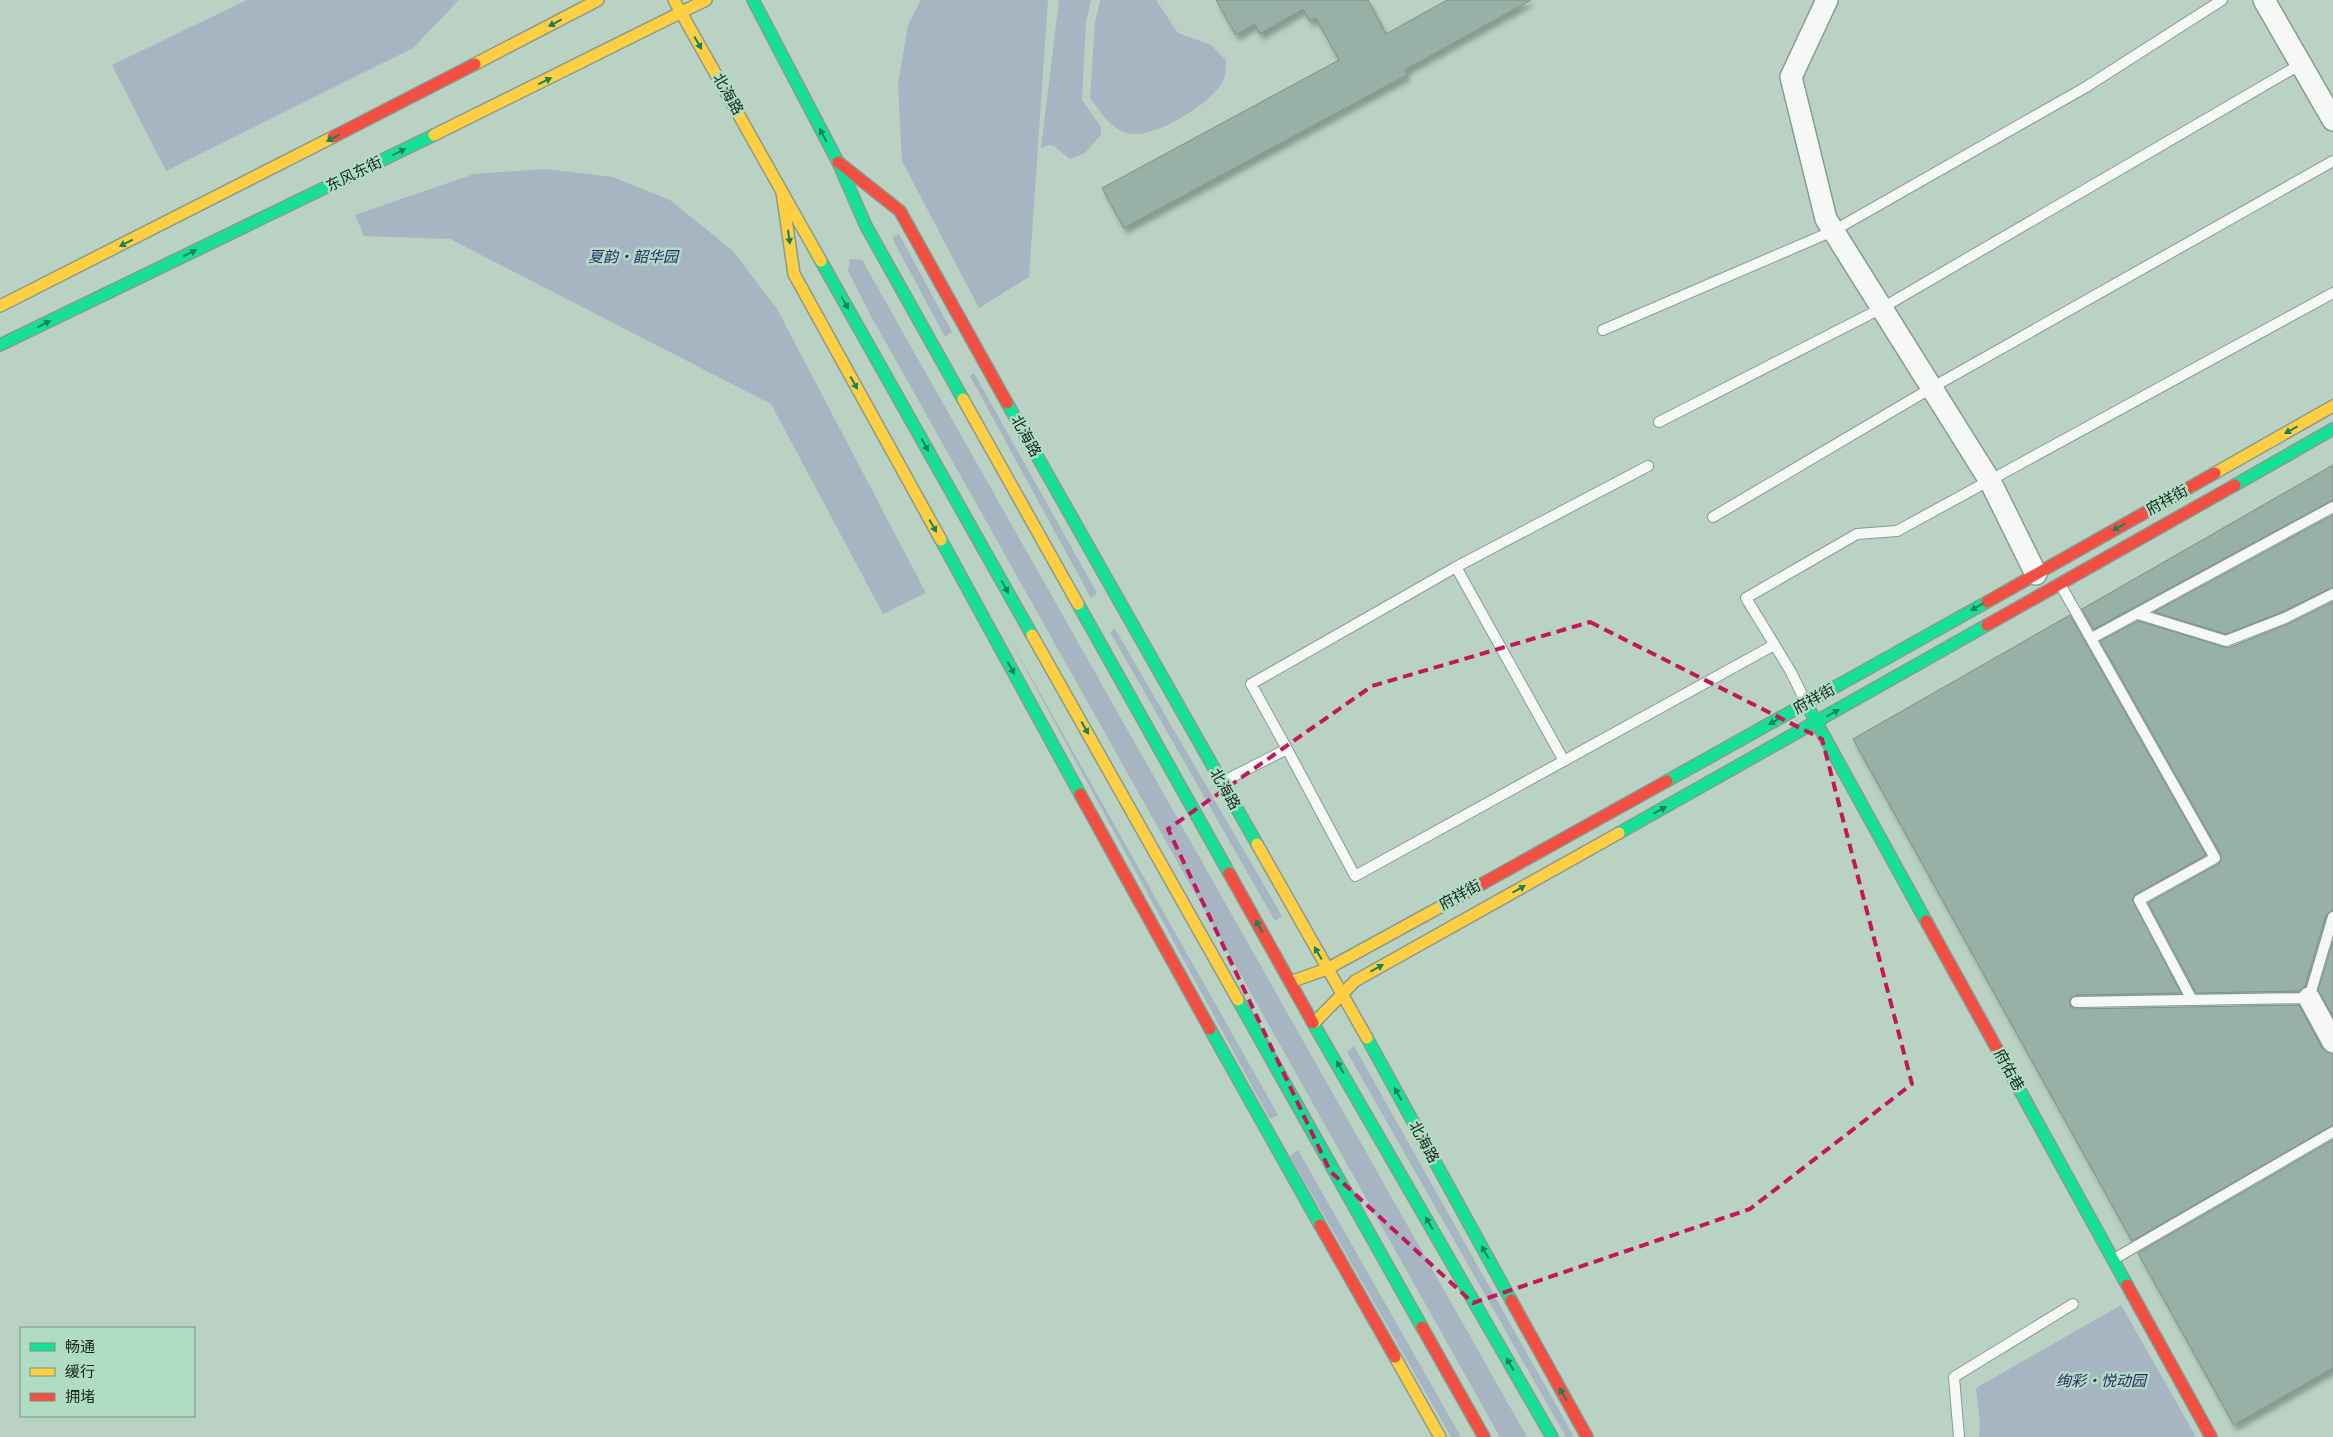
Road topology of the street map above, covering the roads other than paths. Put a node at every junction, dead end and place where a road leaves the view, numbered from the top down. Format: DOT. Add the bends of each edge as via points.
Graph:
graph roads {
  1 [pos="598,0"];
  2 [pos="674,0"];
  3 [pos="706,0"];
  4 [pos="753,0"];
  5 [pos="1827,0"];
  6 [pos="2222,0"];
  7 [pos="2264,0"];
  8 [pos="682,14"];
  9 [pos="2301,64"];
  10 [pos="2333,120"];
  11 [pos="838,162"];
  12 [pos="2333,162"];
  13 [pos="782,188"];
  14 [pos="1833,230"];
  15 [pos="2333,293"];
  16 [pos="0,306"];
  17 [pos="1882,308"];
  18 [pos="1603,330"];
  19 [pos="0,345"];
  20 [pos="892,386"];
  21 [pos="1933,387"];
  22 [pos="865,403"];
  23 [pos="2333,406"];
  24 [pos="1659,422"];
  25 [pos="2333,430"];
  26 [pos="1648,466"];
  27 [pos="1990,482"];
  28 [pos="2333,508"];
  29 [pos="1713,517"];
  30 [pos="1456,568"];
  31 [pos="2036,574"];
  32 [pos="2060,584"];
  33 [pos="2333,594"];
  34 [pos="2138,614"];
  35 [pos="2092,638"];
  36 [pos="1774,645"];
  37 [pos="1806,704"];
  38 [pos="1816,723"];
  39 [pos="1287,748"];
  40 [pos="1564,761"];
  41 [pos="1221,782"];
  42 [pos="2333,917"];
  43 [pos="1327,969"];
  44 [pos="1290,982"];
  45 [pos="1342,993"];
  46 [pos="2309,998"];
  47 [pos="2192,1000"];
  48 [pos="2076,1002"];
  49 [pos="1314,1023"];
  50 [pos="2333,1042"];
  51 [pos="2333,1132"];
  52 [pos="2114,1259"];
  53 [pos="2073,1304"];
  54 [pos="1440,1437"];
  55 [pos="1484,1437"];
  56 [pos="1552,1437"];
  57 [pos="1587,1437"];
  58 [pos="1960,1437"];
  59 [pos="2211,1437"];
  1 -- 16 [label="street, one-way"];
  2 -- 8 [label="street, 北海路"];
  3 -- 8 [label="street, 东风东街"];
  11 -- 4 [label="street, 北海路, one-way"];
  5 -- 14 [label="street" via="1791,77 1826,219"];
  6 -- 14 [label="lane" via="2086,86"];
  7 -- 9 [label="street"];
  8 -- 13 [label="street, 北海路, one-way"];
  19 -- 8 [label="street, 东风东街, one-way"];
  9 -- 10 [label="street"];
  9 -- 17 [label="lane"];
  11 -- 41 [label="street, 北海路" via="900,211 972,349 1116,607"];
  44 -- 11 [label="street, 北海路, one-way" via="950,365 866,226"];
  12 -- 21 [label="lane"];
  13 -- 20 [label="street, 北海路, one-way"];
  13 -- 22 [label="street, 北海路, one-way" via="794,274"];
  14 -- 17 [label="street"];
  14 -- 18 [label="lane"];
  15 -- 27 [label="lane"];
  17 -- 21 [label="street"];
  17 -- 24 [label="lane"];
  20 -- 22 [label="street"];
  20 -- 55 [label="street, 北海路, one-way"];
  21 -- 27 [label="street"];
  21 -- 29 [label="lane"];
  22 -- 54 [label="street, 北海路, one-way" via="1218,1044"];
  23 -- 31 [label="street, 府祥街, one-way"];
  25 -- 32 [label="street, 府祥街"];
  26 -- 30 [label="lane"];
  27 -- 31 [label="street"];
  27 -- 36 [label="lane" via="1898,531 1857,534 1746,598"];
  28 -- 34 [label="lane"];
  30 -- 39 [label="lane" via="1251,684"];
  30 -- 40 [label="lane"];
  31 -- 37 [label="street, 府祥街, one-way"];
  32 -- 35 [label="lane"];
  38 -- 32 [label="street, 府祥街, one-way"];
  33 -- 34 [label="lane" via="2285,618 2226,641"];
  34 -- 35 [label="lane"];
  35 -- 47 [label="lane" via="2215,858 2140,900"];
  36 -- 37 [label="lane"];
  36 -- 40 [label="lane"];
  37 -- 38 [label="street, 府佑巷"];
  37 -- 43 [label="street, 府祥街, one-way"];
  45 -- 38 [label="street, 府祥街, one-way" via="1355,980"];
  38 -- 52 [label="street, 府佑巷"];
  39 -- 40 [label="lane" via="1354,876"];
  39 -- 41 [label="lane"];
  43 -- 41 [label="street, 北海路, one-way"];
  42 -- 46 [label="lane"];
  43 -- 44 [label="street, 府祥街"];
  43 -- 45 [label="street, 北海路"];
  44 -- 49 [label="street, 北海路"];
  45 -- 49 [label="street, 府祥街"];
  57 -- 45 [label="street, 北海路, one-way"];
  46 -- 47 [label="lane"];
  46 -- 50 [label="street"];
  47 -- 48 [label="lane"];
  56 -- 49 [label="street, 北海路, one-way"];
  51 -- 52 [label="lane"];
  52 -- 59 [label="street, 府佑巷"];
  53 -- 58 [label="lane" via="1954,1378"];
}
